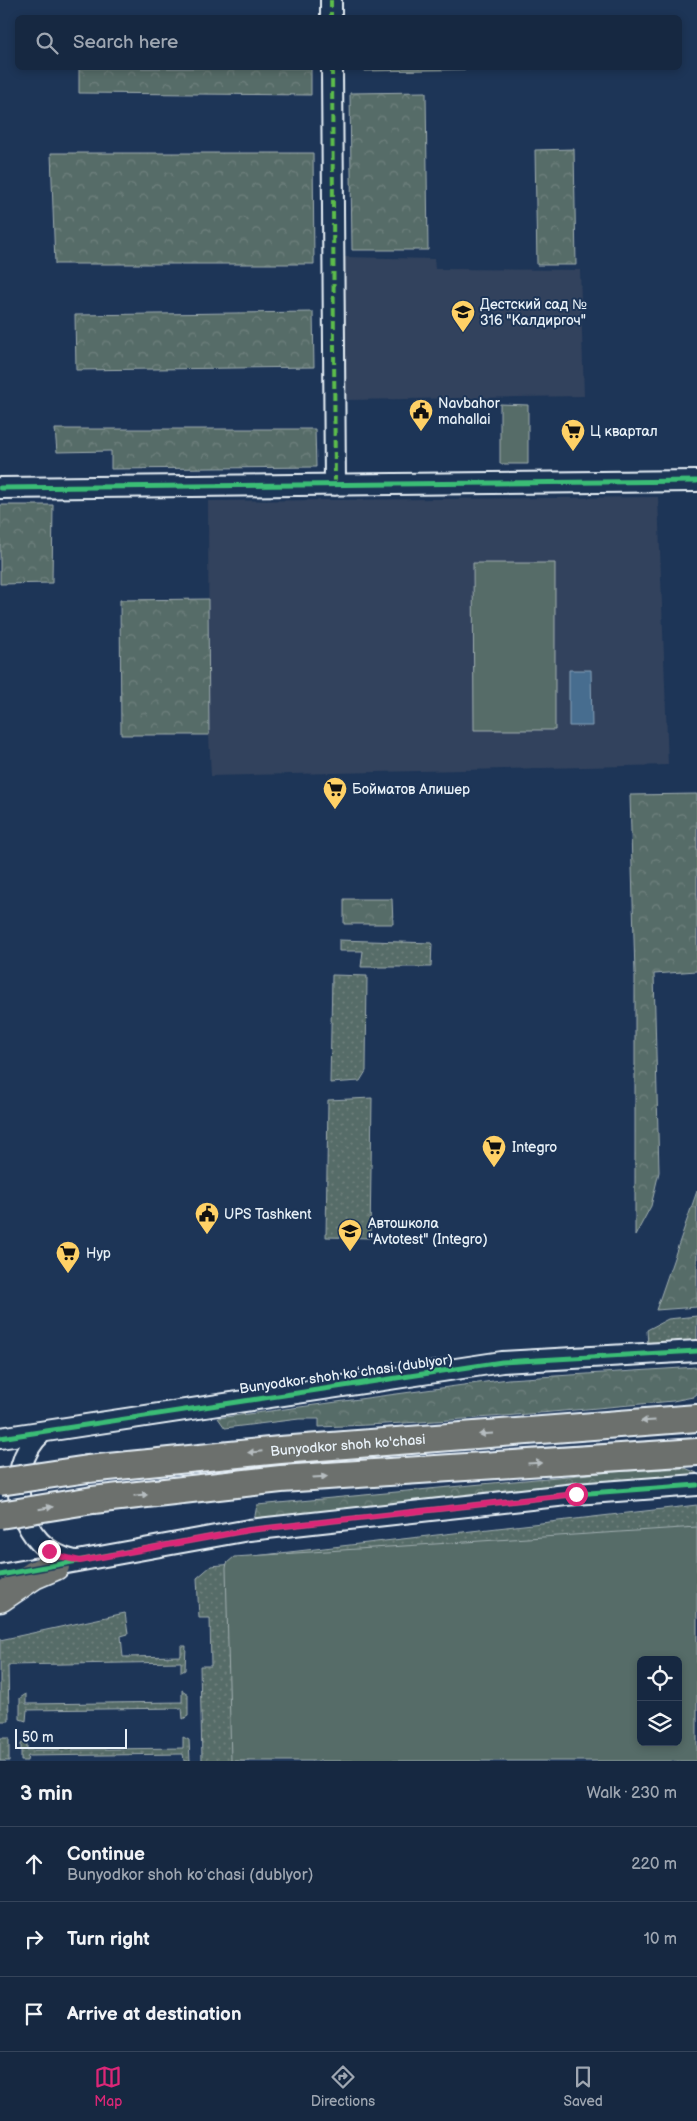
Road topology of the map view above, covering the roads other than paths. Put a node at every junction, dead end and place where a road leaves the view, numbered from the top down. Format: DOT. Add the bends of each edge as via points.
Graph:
graph roads {
  1 [pos="331,0"];
  2 [pos="331,15"];
  3 [pos="332,70"];
  4 [pos="697,481"];
  5 [pos="335,485"];
  6 [pos="0,488"];
  7 [pos="697,1351"];
  8 [pos="691,1414"];
  9 [pos="34,1433"];
  10 [pos="0,1434"];
  11 [pos="0,1438"];
  12 [pos="696,1453"];
  13 [pos="0,1482"];
  14 [pos="697,1485"];
  15 [pos="0,1515"];
  16 [pos="67,1564"];
  17 [pos="0,1575"];
  18 [pos="0,1598"];
  1 -- 2 [label="street"];
  3 -- 5 [label="street"];
  4 -- 5 [label="street"];
  5 -- 6 [label="street"];
  7 -- 9 [label="street, Bunyodkor shoh koʻchasi (dublyor)" via="502,1362"];
  8 -- 13 [label="main road, Bunyodkor shoh ko'chasi, one-way, bridge" via="88,1468"];
  9 -- 10 [label="street"];
  9 -- 11 [label="street, Bunyodkor shoh koʻchasi (dublyor)"];
  9 -- 16 [label="street" via="20,1466 20,1510 28,1528 41,1544"];
  15 -- 12 [label="main road, Bunyodkor shoh ko'chasi, one-way, bridge" via="92,1500 281,1479"];
  14 -- 16 [label="street" via="576,1494 249,1530"];
  16 -- 17 [label="street"];
  16 -- 18 [label="highway" via="34,1575"];
}
